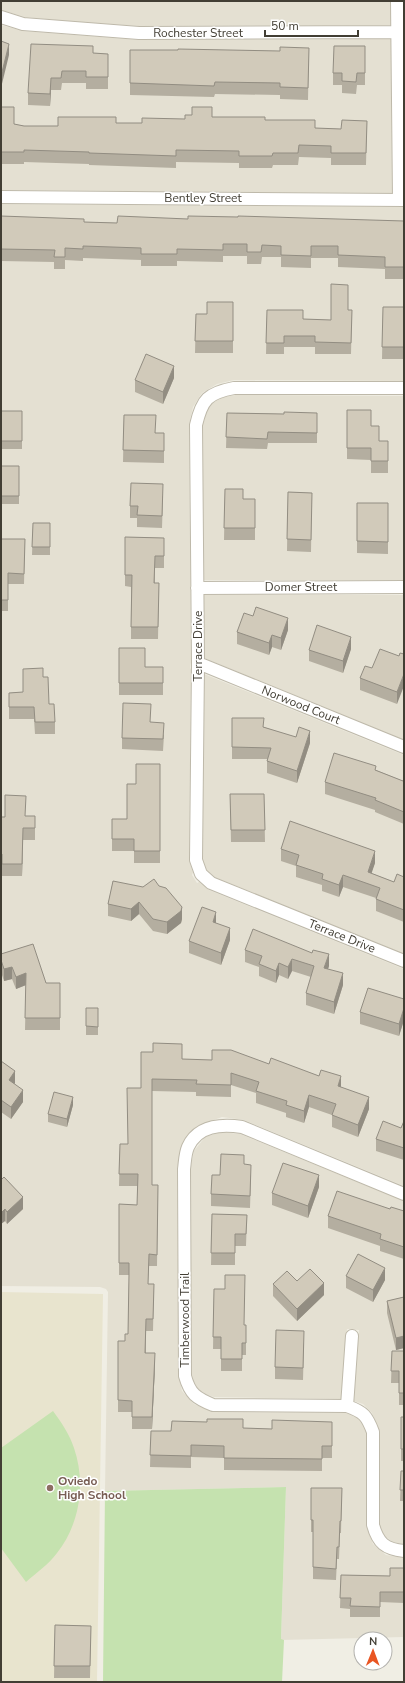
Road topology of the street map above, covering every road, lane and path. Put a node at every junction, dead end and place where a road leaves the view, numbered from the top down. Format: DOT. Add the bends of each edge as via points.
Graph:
graph roads {
  1 [pos="397,1"];
  2 [pos="1,17"];
  3 [pos="397,32"];
  4 [pos="1,197"];
  5 [pos="401,200"];
  6 [pos="404,388"];
  7 [pos="404,587"];
  8 [pos="197,588"];
  9 [pos="198,664"];
  10 [pos="404,747"];
  11 [pos="404,961"];
  12 [pos="404,1194"];
  13 [pos="352,1336"];
  14 [pos="347,1406"];
  15 [pos="404,1551"];
  1 -- 3 [label="street"];
  2 -- 3 [label="street, Rochester Street" via="23,24 139,33"];
  3 -- 5 [label="street"];
  4 -- 5 [label="street, Bentley Street"];
  6 -- 8 [label="street, Terrace Drive" via="234,388 218,391 207,398 199,409 196,425"];
  7 -- 8 [label="street, Domer Street"];
  8 -- 9 [label="street, Terrace Drive"];
  9 -- 10 [label="street, Norwood Court"];
  9 -- 11 [label="street, Terrace Drive" via="196,860 200,874 211,883"];
  12 -- 14 [label="street, Timberwood Trail" via="242,1127 221,1124 202,1131 188,1147 184,1169 185,1376 188,1388 198,1399 213,1405"];
  13 -- 14 [label="street"];
  14 -- 15 [label="street, Timberwood Trail" via="361,1411 368,1418 373,1432 373,1525 377,1538 390,1549"];
}
